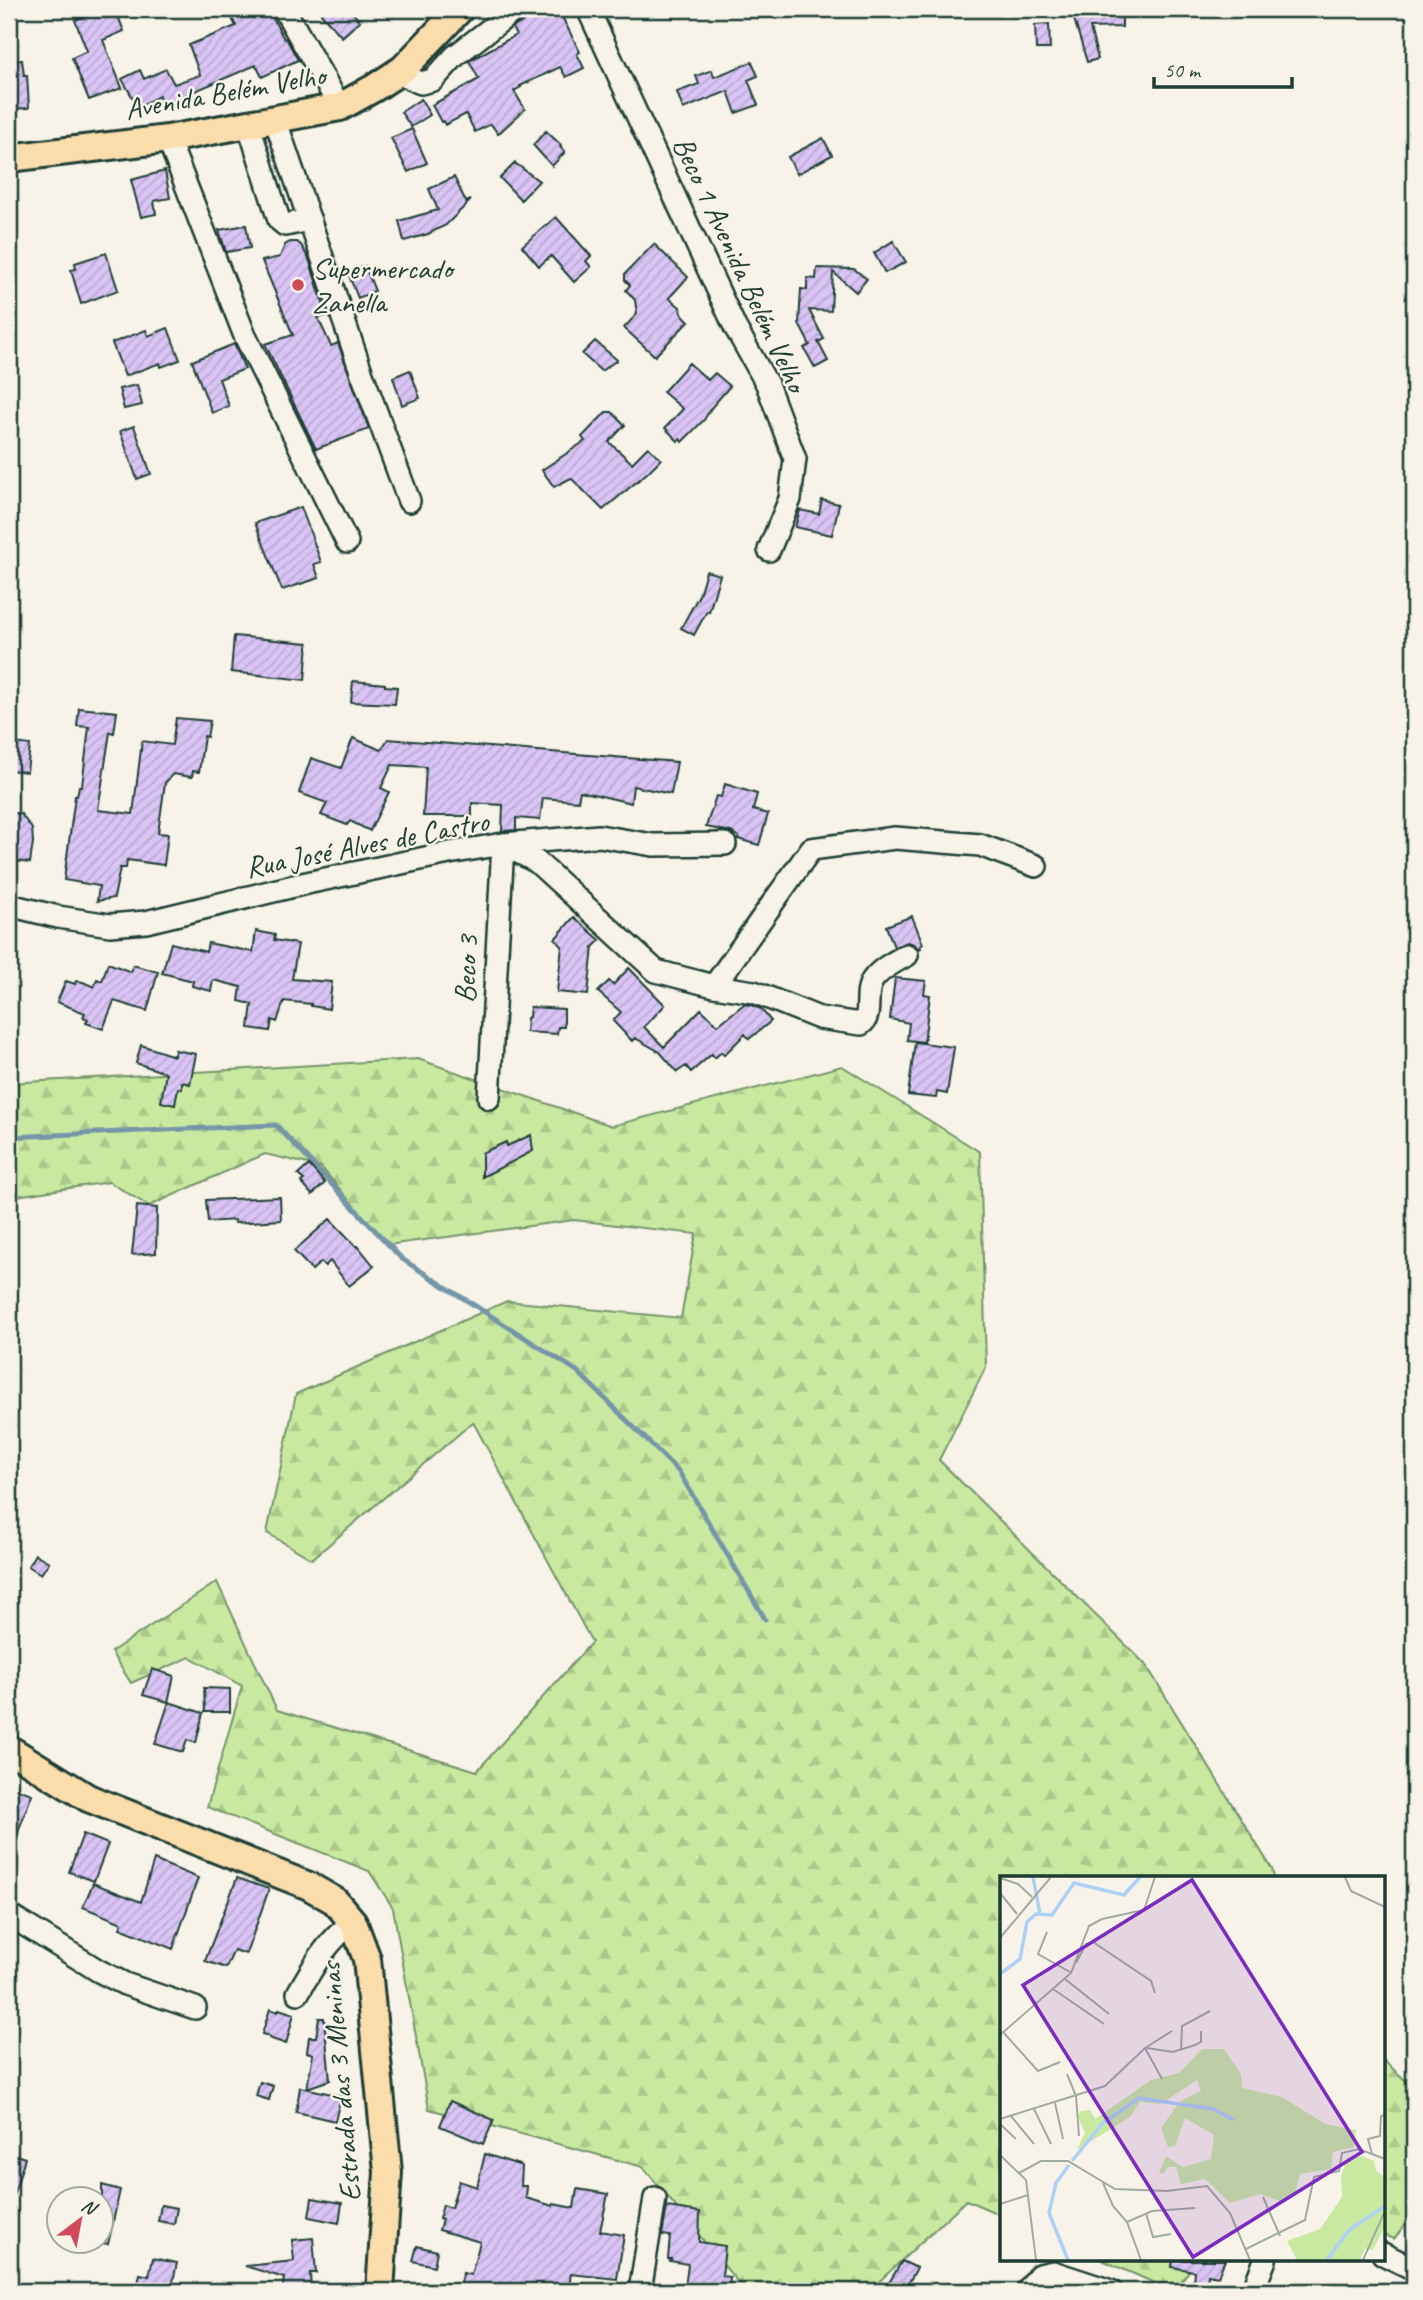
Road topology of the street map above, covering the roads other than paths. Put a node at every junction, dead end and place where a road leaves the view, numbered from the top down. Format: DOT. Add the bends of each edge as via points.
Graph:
graph roads {
  1 [pos="284,9"];
  2 [pos="460,9"];
  3 [pos="516,9"];
  4 [pos="588,9"];
  5 [pos="403,69"];
  6 [pos="340,107"];
  7 [pos="275,120"];
  8 [pos="248,123"];
  9 [pos="168,139"];
  10 [pos="9,158"];
  11 [pos="310,220"];
  12 [pos="409,501"];
  13 [pos="347,542"];
  14 [pos="769,550"];
  15 [pos="503,844"];
  16 [pos="725,844"];
  17 [pos="1036,866"];
  18 [pos="9,905"];
  19 [pos="907,955"];
  20 [pos="714,986"];
  21 [pos="489,1097"];
  22 [pos="9,1749"];
  23 [pos="9,1915"];
  24 [pos="354,1922"];
  25 [pos="298,1993"];
  26 [pos="195,2008"];
  27 [pos="655,2198"];
  28 [pos="1384,2254"];
  29 [pos="1264,2262"];
  30 [pos="1414,2269"];
  31 [pos="380,2291"];
  32 [pos="640,2291"];
  33 [pos="1027,2291"];
  34 [pos="1111,2291"];
  35 [pos="1253,2291"];
  1 -- 6 [label="street"];
  2 -- 5 [label="main road, Avenida Belém Velho"];
  3 -- 5 [label="street" via="455,56 433,80 421,83"];
  4 -- 14 [label="street, Beco 1 Avenida Belém Velho" via="735,327 767,384 795,459 789,499"];
  5 -- 6 [label="main road, Avenida Belém Velho"];
  6 -- 7 [label="main road, Avenida Belém Velho"];
  7 -- 8 [label="main road, Avenida Belém Velho"];
  7 -- 11 [label="street"];
  8 -- 9 [label="main road, Avenida Belém Velho"];
  8 -- 11 [label="street" via="279,220 285,225"];
  9 -- 10 [label="main road, Avenida Belém Velho"];
  9 -- 13 [label="street" via="245,336"];
  11 -- 12 [label="street"];
  15 -- 16 [label="street" via="599,836 653,845"];
  15 -- 18 [label="street, Rua José Alves de Castro" via="302,884 146,922 110,925"];
  15 -- 20 [label="street, Rua José Alves de Castro" via="537,862 656,971"];
  15 -- 21 [label="street, Beco 3"];
  17 -- 20 [label="street" via="980,845 895,838 811,849"];
  19 -- 20 [label="street, Rua José Alves de Castro" via="873,978 866,1002 868,1016 861,1024 819,1017 754,992"];
  22 -- 24 [label="main road, Estrada das 3 Meninas" via="88,1798 309,1886 335,1901"];
  23 -- 26 [label="street" via="99,1971"];
  24 -- 25 [label="street" via="319,1955"];
  24 -- 31 [label="main road, Estrada das 3 Meninas" via="366,1959 388,2172"];
  27 -- 32 [label="street"];
  28 -- 30 [label="street"];
  29 -- 35 [label="street"];
  33 -- 34 [label="street" via="1039,2275 1053,2272"];
}
